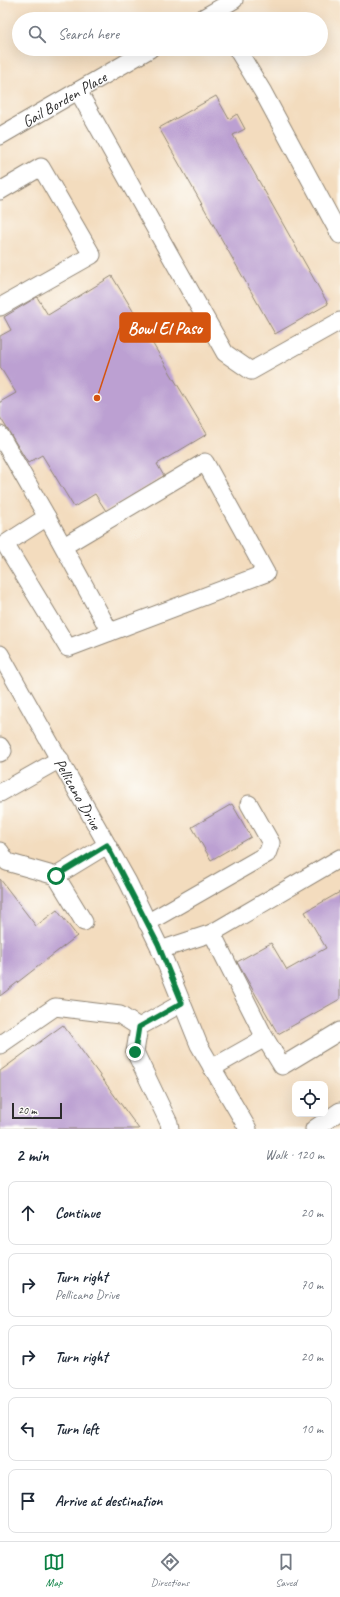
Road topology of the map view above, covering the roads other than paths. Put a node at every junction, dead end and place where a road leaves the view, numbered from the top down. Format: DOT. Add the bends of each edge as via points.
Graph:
graph roads {
  1 [pos="234,0"];
  2 [pos="217,12"];
  3 [pos="138,56"];
  4 [pos="241,56"];
  5 [pos="78,91"];
  6 [pos="0,136"];
  7 [pos="0,190"];
  8 [pos="340,235"];
  9 [pos="0,307"];
  10 [pos="340,321"];
  11 [pos="0,435"];
  12 [pos="47,517"];
  13 [pos="2,542"];
  14 [pos="64,546"];
  15 [pos="110,632"];
  16 [pos="3,664"];
  17 [pos="0,746"];
  18 [pos="0,753"];
  19 [pos="60,759"];
  20 [pos="0,793"];
  21 [pos="249,804"];
  22 [pos="107,845"];
  23 [pos="0,852"];
  24 [pos="340,858"];
  25 [pos="56,876"];
  26 [pos="84,922"];
  27 [pos="147,923"];
  28 [pos="212,933"];
  29 [pos="160,950"];
  30 [pos="182,1003"];
  31 [pos="139,1027"];
  32 [pos="340,1031"];
  33 [pos="265,1038"];
  34 [pos="0,1045"];
  35 [pos="212,1068"];
  36 [pos="340,1111"];
  37 [pos="170,1129"];
  38 [pos="248,1129"];
  39 [pos="314,1129"];
  1 -- 2 [label="street"];
  3 -- 5 [label="street, Gail Borden Place"];
  4 -- 8 [label="street"];
  5 -- 6 [label="street, Gail Borden Place"];
  5 -- 10 [label="street" via="225,353 251,371"];
  7 -- 9 [label="street" via="41,167 92,255"];
  11 -- 12 [label="street"];
  12 -- 13 [label="street"];
  12 -- 14 [label="street"];
  13 -- 15 [label="street" via="68,648"];
  14 -- 15 [label="street"];
  14 -- 15 [label="street" via="206,462 266,573"];
  16 -- 19 [label="street, Pellicano Drive"];
  17 -- 18 [label="street" via="3,751"];
  19 -- 20 [label="street"];
  19 -- 22 [label="street, Pellicano Drive"];
  21 -- 27 [label="street" via="271,843 267,854"];
  22 -- 25 [label="street"];
  22 -- 27 [label="street, Pellicano Drive"];
  23 -- 25 [label="street" via="7,862"];
  24 -- 28 [label="street"];
  25 -- 26 [label="street"];
  27 -- 29 [label="street, Pellicano Drive"];
  28 -- 29 [label="street"];
  28 -- 33 [label="street"];
  29 -- 30 [label="street, Pellicano Drive"];
  30 -- 31 [label="street"];
  30 -- 35 [label="street, Pellicano Drive" via="199,1045"];
  31 -- 34 [label="street" via="120,1015 54,1007"];
  31 -- 37 [label="street" via="135,1052"];
  32 -- 33 [label="street" via="282,1066"];
  33 -- 35 [label="street"];
  35 -- 38 [label="street, Pellicano Drive"];
  36 -- 39 [label="street"];
}
